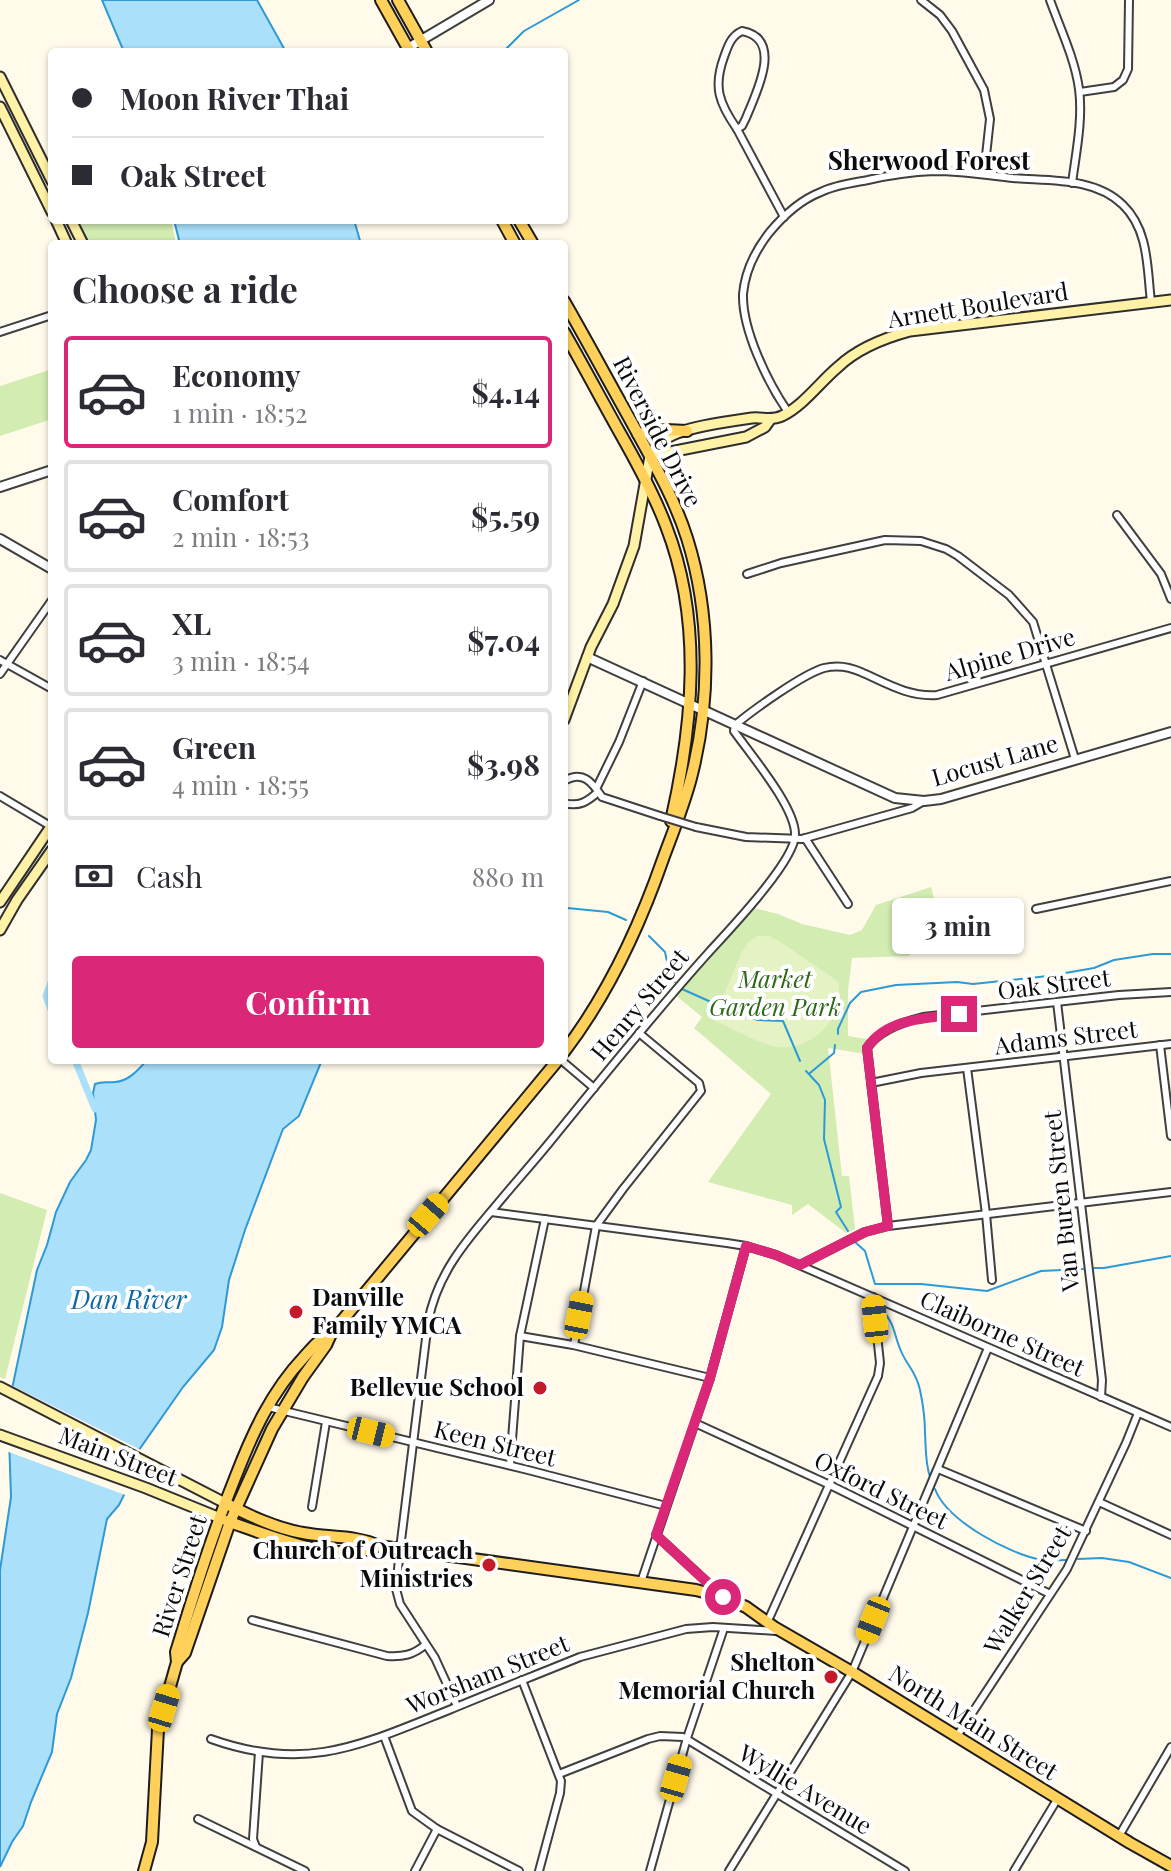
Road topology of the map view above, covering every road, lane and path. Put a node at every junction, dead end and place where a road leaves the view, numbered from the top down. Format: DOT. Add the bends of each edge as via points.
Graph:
graph roads {
  1 [pos="381,0"];
  2 [pos="398,0"];
  3 [pos="489,0"];
  4 [pos="921,0"];
  5 [pos="1050,0"];
  6 [pos="1129,0"];
  7 [pos="420,40"];
  8 [pos="408,48"];
  9 [pos="411,48"];
  10 [pos="425,48"];
  11 [pos="0,77"];
  12 [pos="1080,92"];
  13 [pos="0,107"];
  14 [pos="737,129"];
  15 [pos="48,173"];
  16 [pos="984,174"];
  17 [pos="1072,183"];
  18 [pos="48,204"];
  19 [pos="784,217"];
  20 [pos="1171,300"];
  21 [pos="1151,302"];
  22 [pos="48,316"];
  23 [pos="569,320"];
  24 [pos="0,332"];
  25 [pos="568,339"];
  26 [pos="788,412"];
  27 [pos="770,420"];
  28 [pos="687,431"];
  29 [pos="638,434"];
  30 [pos="690,447"];
  31 [pos="650,456"];
  32 [pos="48,471"];
  33 [pos="645,478"];
  34 [pos="0,487"];
  35 [pos="1117,515"];
  36 [pos="0,539"];
  37 [pos="48,567"];
  38 [pos="747,574"];
  39 [pos="1171,599"];
  40 [pos="48,605"];
  41 [pos="1171,628"];
  42 [pos="587,657"];
  43 [pos="3,662"];
  44 [pos="1046,663"];
  45 [pos="0,674"];
  46 [pos="643,681"];
  47 [pos="48,687"];
  48 [pos="690,703"];
  49 [pos="568,709"];
  50 [pos="702,709"];
  51 [pos="735,725"];
  52 [pos="1171,732"];
  53 [pos="1075,759"];
  54 [pos="568,779"];
  55 [pos="598,790"];
  56 [pos="0,796"];
  57 [pos="924,801"];
  58 [pos="568,804"];
  59 [pos="48,824"];
  60 [pos="48,832"];
  61 [pos="805,838"];
  62 [pos="795,839"];
  63 [pos="48,856"];
  64 [pos="659,869"];
  65 [pos="1171,881"];
  66 [pos="0,902"];
  67 [pos="848,904"];
  68 [pos="1036,909"];
  69 [pos="0,930"];
  70 [pos="1171,992"];
  71 [pos="1057,1002"];
  72 [pos="639,1033"];
  73 [pos="1171,1044"];
  74 [pos="1160,1045"];
  75 [pos="568,1047"];
  76 [pos="1064,1057"];
  77 [pos="556,1064"];
  78 [pos="564,1064"];
  79 [pos="967,1068"];
  80 [pos="871,1083"];
  81 [pos="594,1088"];
  82 [pos="1171,1136"];
  83 [pos="1171,1192"];
  84 [pos="1081,1202"];
  85 [pos="491,1212"];
  86 [pos="986,1214"];
  87 [pos="545,1219"];
  88 [pos="596,1226"];
  89 [pos="888,1226"];
  90 [pos="746,1246"];
  91 [pos="800,1265"];
  92 [pos="992,1280"];
  93 [pos="873,1297"];
  94 [pos="331,1334"];
  95 [pos="520,1336"];
  96 [pos="574,1345"];
  97 [pos="988,1348"];
  98 [pos="710,1378"];
  99 [pos="0,1387"];
  100 [pos="1101,1397"];
  101 [pos="268,1407"];
  102 [pos="282,1411"];
  103 [pos="1138,1413"];
  104 [pos="326,1422"];
  105 [pos="695,1423"];
  106 [pos="1171,1427"];
  107 [pos="0,1435"];
  108 [pos="413,1442"];
  109 [pos="510,1465"];
  110 [pos="938,1469"];
  111 [pos="830,1485"];
  112 [pos="1099,1502"];
  113 [pos="230,1505"];
  114 [pos="666,1506"];
  115 [pos="312,1507"];
  116 [pos="225,1520"];
  117 [pos="913,1527"];
  118 [pos="1086,1531"];
  119 [pos="656,1535"];
  120 [pos="1171,1535"];
  121 [pos="379,1546"];
  122 [pos="400,1549"];
  123 [pos="641,1582"];
  124 [pos="1050,1594"];
  125 [pos="723,1597"];
  126 [pos="252,1620"];
  127 [pos="767,1623"];
  128 [pos="724,1628"];
  129 [pos="780,1631"];
  130 [pos="425,1645"];
  131 [pos="852,1672"];
  132 [pos="522,1680"];
  133 [pos="457,1706"];
  134 [pos="384,1736"];
  135 [pos="957,1736"];
  136 [pos="687,1738"];
  137 [pos="211,1739"];
  138 [pos="1171,1747"];
  139 [pos="259,1752"];
  140 [pos="559,1774"];
  141 [pos="777,1792"];
  142 [pos="1058,1798"];
  143 [pos="198,1819"];
  144 [pos="437,1829"];
  145 [pos="1119,1836"];
  146 [pos="256,1847"];
  147 [pos="1171,1866"];
  148 [pos="651,1869"];
  149 [pos="144,1871"];
  150 [pos="304,1871"];
  151 [pos="415,1871"];
  152 [pos="519,1871"];
  153 [pos="539,1871"];
  154 [pos="660,1871"];
  155 [pos="729,1871"];
  156 [pos="905,1871"];
  157 [pos="1014,1871"];
  158 [pos="1167,1871"];
  1 -- 8 [label="main road"];
  2 -- 7 [label="main road"];
  3 -- 7 [label="street"];
  4 -- 16 [label="street" via="952,31 984,90 990,119"];
  5 -- 12 [label="street"];
  6 -- 12 [label="street" via="1126,75 1114,87"];
  7 -- 9 [label="street"];
  7 -- 10 [label="main road"];
  11 -- 15 [label="main road"];
  12 -- 17 [label="street"];
  13 -- 18 [label="main road"];
  14 -- 14 [label="street" via="723,106 718,79 730,41 742,31 760,43 765,67"];
  14 -- 19 [label="street"];
  16 -- 17 [label="street"];
  16 -- 19 [label="street" via="920,172 851,183 821,191"];
  17 -- 21 [label="street" via="1107,193 1135,220 1144,241"];
  19 -- 26 [label="street" via="751,263 743,296 757,353"];
  20 -- 21 [label="main road, Arnett Boulevard"];
  21 -- 26 [label="main road, Arnett Boulevard" via="910,331 847,360"];
  22 -- 24 [label="street"];
  23 -- 29 [label="main road, Riverside Drive"];
  25 -- 33 [label="main road, Riverside Drive"];
  26 -- 27 [label="main road, Arnett Boulevard"];
  27 -- 28 [label="main road, Arnett Boulevard" via="754,418"];
  27 -- 30 [label="main road, Arnett Boulevard" via="746,437"];
  28 -- 29 [label="main road"];
  28 -- 30 [label="main road"];
  28 -- 31 [label="main road, Arnett Boulevard" via="668,437"];
  29 -- 31 [label="main road, Riverside Drive"];
  30 -- 31 [label="main road, Arnett Boulevard"];
  31 -- 33 [label="main road"];
  31 -- 50 [label="main road, Riverside Drive" via="679,516 697,579 704,628"];
  32 -- 34 [label="street"];
  33 -- 42 [label="main road" via="634,546"];
  33 -- 48 [label="main road, Riverside Drive" via="667,526 685,595"];
  35 -- 39 [label="street" via="1161,574"];
  36 -- 37 [label="street"];
  38 -- 44 [label="street" via="873,542 908,539 935,544 1019,605 1037,631"];
  40 -- 43 [label="street"];
  41 -- 44 [label="street, Alpine Drive"];
  42 -- 46 [label="street, Locust Lane"];
  42 -- 49 [label="main road"];
  43 -- 45 [label="street"];
  43 -- 47 [label="street"];
  44 -- 51 [label="street, Alpine Drive" via="926,696 851,669 830,667 807,676"];
  44 -- 53 [label="street"];
  46 -- 48 [label="street, Locust Lane"];
  46 -- 55 [label="street"];
  48 -- 50 [label="street, Locust Lane"];
  48 -- 64 [label="main road, Riverside Drive"];
  50 -- 51 [label="street, Locust Lane"];
  50 -- 64 [label="main road, Riverside Drive" via="690,781"];
  51 -- 57 [label="street, Locust Lane" via="895,798"];
  51 -- 62 [label="street" via="792,818"];
  52 -- 53 [label="street, Locust Lane"];
  53 -- 57 [label="street, Locust Lane"];
  54 -- 55 [label="street" via="580,777"];
  55 -- 58 [label="street" via="583,804"];
  55 -- 62 [label="street, bridge" via="602,797 696,827"];
  56 -- 59 [label="street"];
  57 -- 61 [label="street"];
  60 -- 66 [label="main road"];
  61 -- 62 [label="street"];
  61 -- 67 [label="street"];
  62 -- 72 [label="street, Henry Street" via="747,910"];
  63 -- 69 [label="main road"];
  64 -- 75 [label="main road, Riverside Drive" via="615,974"];
  65 -- 68 [label="street"];
  70 -- 71 [label="street, Oak Street"];
  71 -- 76 [label="street, Van Buren Street"];
  71 -- 80 [label="street, Oak Street" via="923,1017 895,1026 868,1045"];
  72 -- 81 [label="street, Henry Street"];
  72 -- 88 [label="street" via="699,1083 700,1094"];
  73 -- 74 [label="street, Adams Street"];
  74 -- 76 [label="street, Adams Street"];
  74 -- 82 [label="street"];
  76 -- 79 [label="street, Adams Street"];
  76 -- 84 [label="street, Van Buren Street"];
  77 -- 94 [label="main road"];
  78 -- 81 [label="street"];
  79 -- 80 [label="street, Adams Street"];
  79 -- 86 [label="street"];
  80 -- 89 [label="street"];
  81 -- 85 [label="street, Henry Street"];
  83 -- 84 [label="street"];
  84 -- 86 [label="street"];
  84 -- 100 [label="street, Van Buren Street"];
  85 -- 87 [label="street, Claiborne Street"];
  85 -- 108 [label="street, Henry Street" via="456,1253 434,1298"];
  86 -- 89 [label="street"];
  86 -- 92 [label="street"];
  87 -- 88 [label="street, Claiborne Street"];
  87 -- 95 [label="street"];
  88 -- 90 [label="street, Claiborne Street"];
  88 -- 96 [label="street"];
  89 -- 91 [label="street"];
  90 -- 91 [label="street, Claiborne Street"];
  90 -- 98 [label="street"];
  91 -- 93 [label="street, Claiborne Street"];
  93 -- 97 [label="street, Claiborne Street"];
  93 -- 111 [label="street" via="878,1376"];
  94 -- 101 [label="main road" via="298,1363"];
  94 -- 102 [label="main road"];
  95 -- 96 [label="street"];
  95 -- 109 [label="street"];
  96 -- 98 [label="street"];
  97 -- 100 [label="street, Claiborne Street"];
  97 -- 110 [label="street"];
  98 -- 105 [label="street"];
  99 -- 113 [label="main road, Main Street"];
  100 -- 103 [label="street, Claiborne Street"];
  101 -- 102 [label="street, Keen Street"];
  101 -- 113 [label="main road" via="254,1430"];
  102 -- 104 [label="street, Keen Street"];
  102 -- 113 [label="main road"];
  103 -- 106 [label="street, Claiborne Street"];
  103 -- 112 [label="street, Walker Street"];
  104 -- 108 [label="street, Keen Street"];
  104 -- 115 [label="street"];
  105 -- 111 [label="street, Oxford Street"];
  105 -- 114 [label="street"];
  107 -- 116 [label="main road, Main Street"];
  108 -- 109 [label="street, Keen Street"];
  108 -- 122 [label="street, Henry Street"];
  109 -- 114 [label="street, Keen Street"];
  110 -- 117 [label="street"];
  110 -- 118 [label="street"];
  111 -- 117 [label="street, Oxford Street"];
  111 -- 127 [label="street"];
  112 -- 118 [label="street, Walker Street"];
  112 -- 120 [label="street"];
  113 -- 116 [label="main road, River Street"];
  113 -- 121 [label="main road, North Main Street" via="284,1529"];
  114 -- 119 [label="street"];
  116 -- 121 [label="main road, North Main Street" via="305,1547 368,1551"];
  116 -- 149 [label="main road, River Street" via="158,1729 152,1842"];
  117 -- 124 [label="street, Oxford Street"];
  117 -- 131 [label="street"];
  118 -- 124 [label="street, Walker Street"];
  119 -- 123 [label="street"];
  119 -- 125 [label="street"];
  121 -- 122 [label="main road, North Main Street"];
  122 -- 123 [label="main road, North Main Street"];
  122 -- 130 [label="street, Henry Street" via="398,1599"];
  123 -- 125 [label="main road, North Main Street"];
  124 -- 135 [label="street, Walker Street"];
  125 -- 127 [label="main road, North Main Street"];
  126 -- 130 [label="street" via="387,1656 414,1654"];
  127 -- 129 [label="main road, North Main Street"];
  128 -- 129 [label="street, Worsham Street"];
  128 -- 132 [label="street, Worsham Street" via="686,1629 629,1643"];
  128 -- 136 [label="street"];
  129 -- 131 [label="main road, North Main Street"];
  130 -- 133 [label="street, Henry Street"];
  131 -- 135 [label="main road, North Main Street"];
  131 -- 141 [label="street"];
  132 -- 133 [label="street, Worsham Street"];
  132 -- 140 [label="street"];
  133 -- 134 [label="street, Worsham Street"];
  134 -- 139 [label="street, Worsham Street" via="325,1753"];
  134 -- 144 [label="street" via="408,1805"];
  135 -- 142 [label="main road, North Main Street"];
  136 -- 140 [label="street" via="648,1739"];
  136 -- 141 [label="street, Wyllie Avenue"];
  136 -- 148 [label="street"];
  137 -- 139 [label="street, Worsham Street"];
  138 -- 145 [label="street"];
  139 -- 146 [label="street"];
  140 -- 153 [label="street" via="560,1793"];
  141 -- 155 [label="street"];
  141 -- 156 [label="street, Wyllie Avenue"];
  142 -- 145 [label="main road, North Main Street"];
  142 -- 157 [label="street"];
  143 -- 146 [label="street"];
  144 -- 151 [label="street"];
  144 -- 152 [label="street"];
  145 -- 147 [label="main road, North Main Street"];
  146 -- 150 [label="street"];
  147 -- 158 [label="street"];
  148 -- 154 [label="street"];
}
